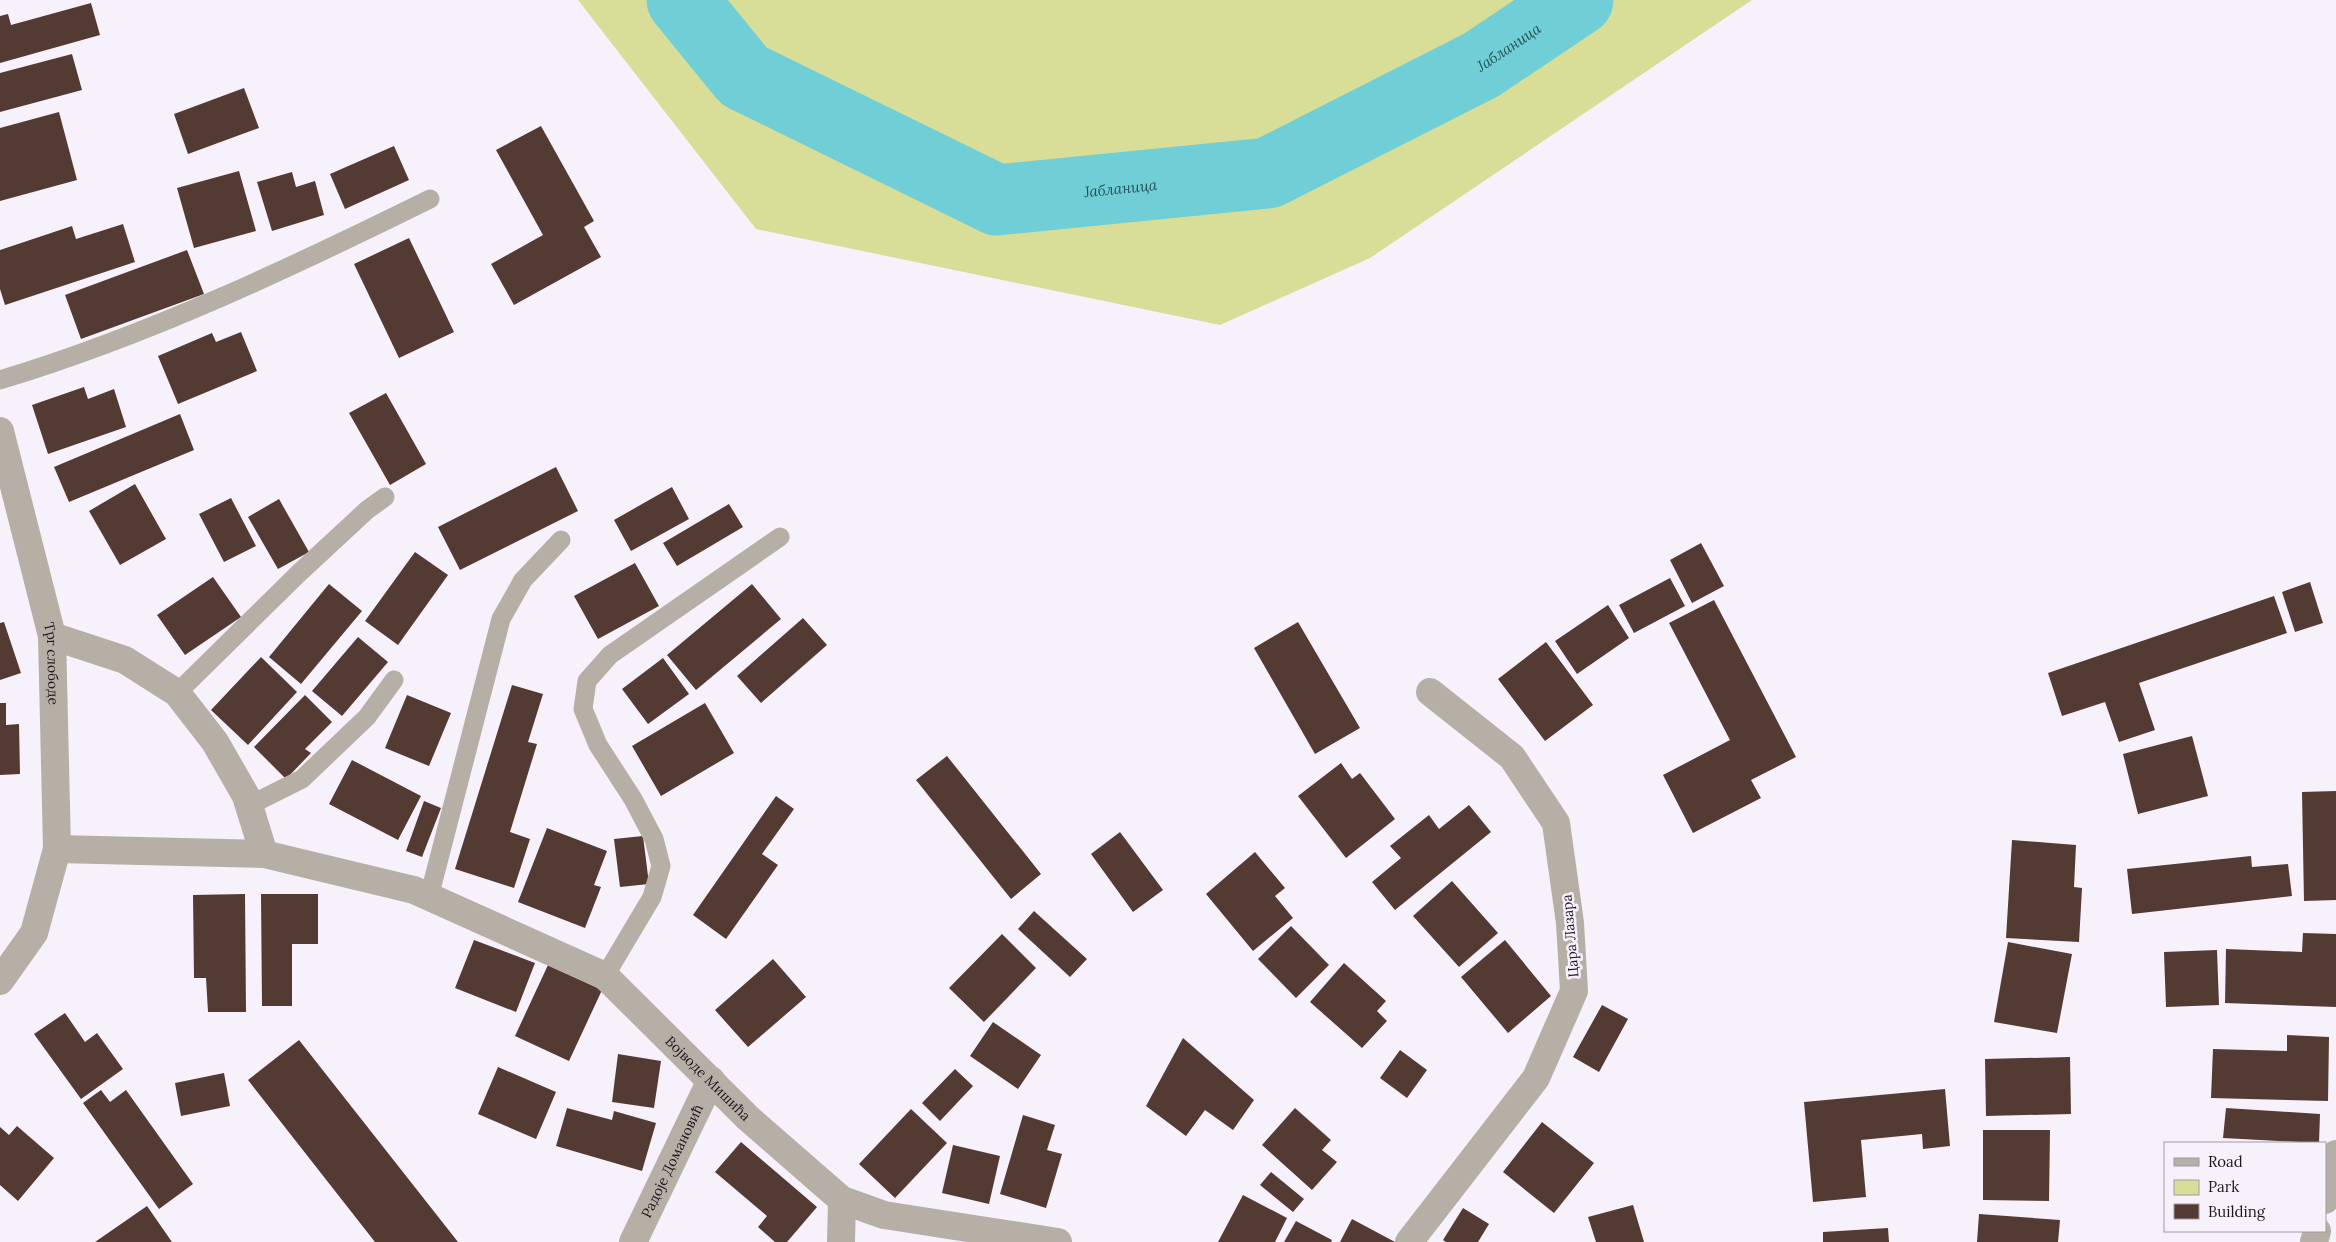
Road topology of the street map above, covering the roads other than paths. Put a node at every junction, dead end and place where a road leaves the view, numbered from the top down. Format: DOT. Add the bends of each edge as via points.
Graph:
graph roads {
  1 [pos="430,199"];
  2 [pos="0,380"];
  3 [pos="0,431"];
  4 [pos="385,496"];
  5 [pos="780,537"];
  6 [pos="561,540"];
  7 [pos="52,636"];
  8 [pos="394,680"];
  9 [pos="177,692"];
  10 [pos="1430,692"];
  11 [pos="250,805"];
  12 [pos="57,849"];
  13 [pos="264,854"];
  14 [pos="429,897"];
  15 [pos="605,976"];
  16 [pos="0,981"];
  17 [pos="711,1080"];
  18 [pos="2336,1154"];
  19 [pos="2326,1196"];
  20 [pos="842,1200"];
  21 [pos="633,1242"];
  22 [pos="841,1242"];
  23 [pos="1058,1242"];
  24 [pos="1409,1242"];
  1 -- 2 [label="lane" via="201,307"];
  3 -- 7 [label="street, Трг слободе"];
  4 -- 9 [label="lane"];
  5 -- 15 [label="lane" via="610,655 587,681 583,709 598,745 634,799 654,838 662,866 652,897"];
  6 -- 14 [label="lane" via="523,580 501,619"];
  7 -- 9 [label="street" via="125,660"];
  7 -- 12 [label="street, Трг слободе"];
  8 -- 11 [label="lane" via="367,717 302,779"];
  9 -- 11 [label="street" via="215,742"];
  10 -- 24 [label="street, Цара Лазара" via="1512,758 1556,823 1570,923 1574,991 1536,1078"];
  11 -- 13 [label="street"];
  12 -- 13 [label="street"];
  12 -- 16 [label="street, Трг слободе" via="34,933"];
  13 -- 14 [label="street, Војводе Мишића" via="414,890"];
  14 -- 15 [label="street, Војводе Мишића"];
  15 -- 17 [label="street, Војводе Мишића"];
  17 -- 20 [label="street, Војводе Мишића" via="748,1118"];
  17 -- 21 [label="street, Радоје Домановић"];
  18 -- 19 [label="street"];
  20 -- 22 [label="street"];
  20 -- 23 [label="street, Војводе Мишића" via="884,1215"];
}
